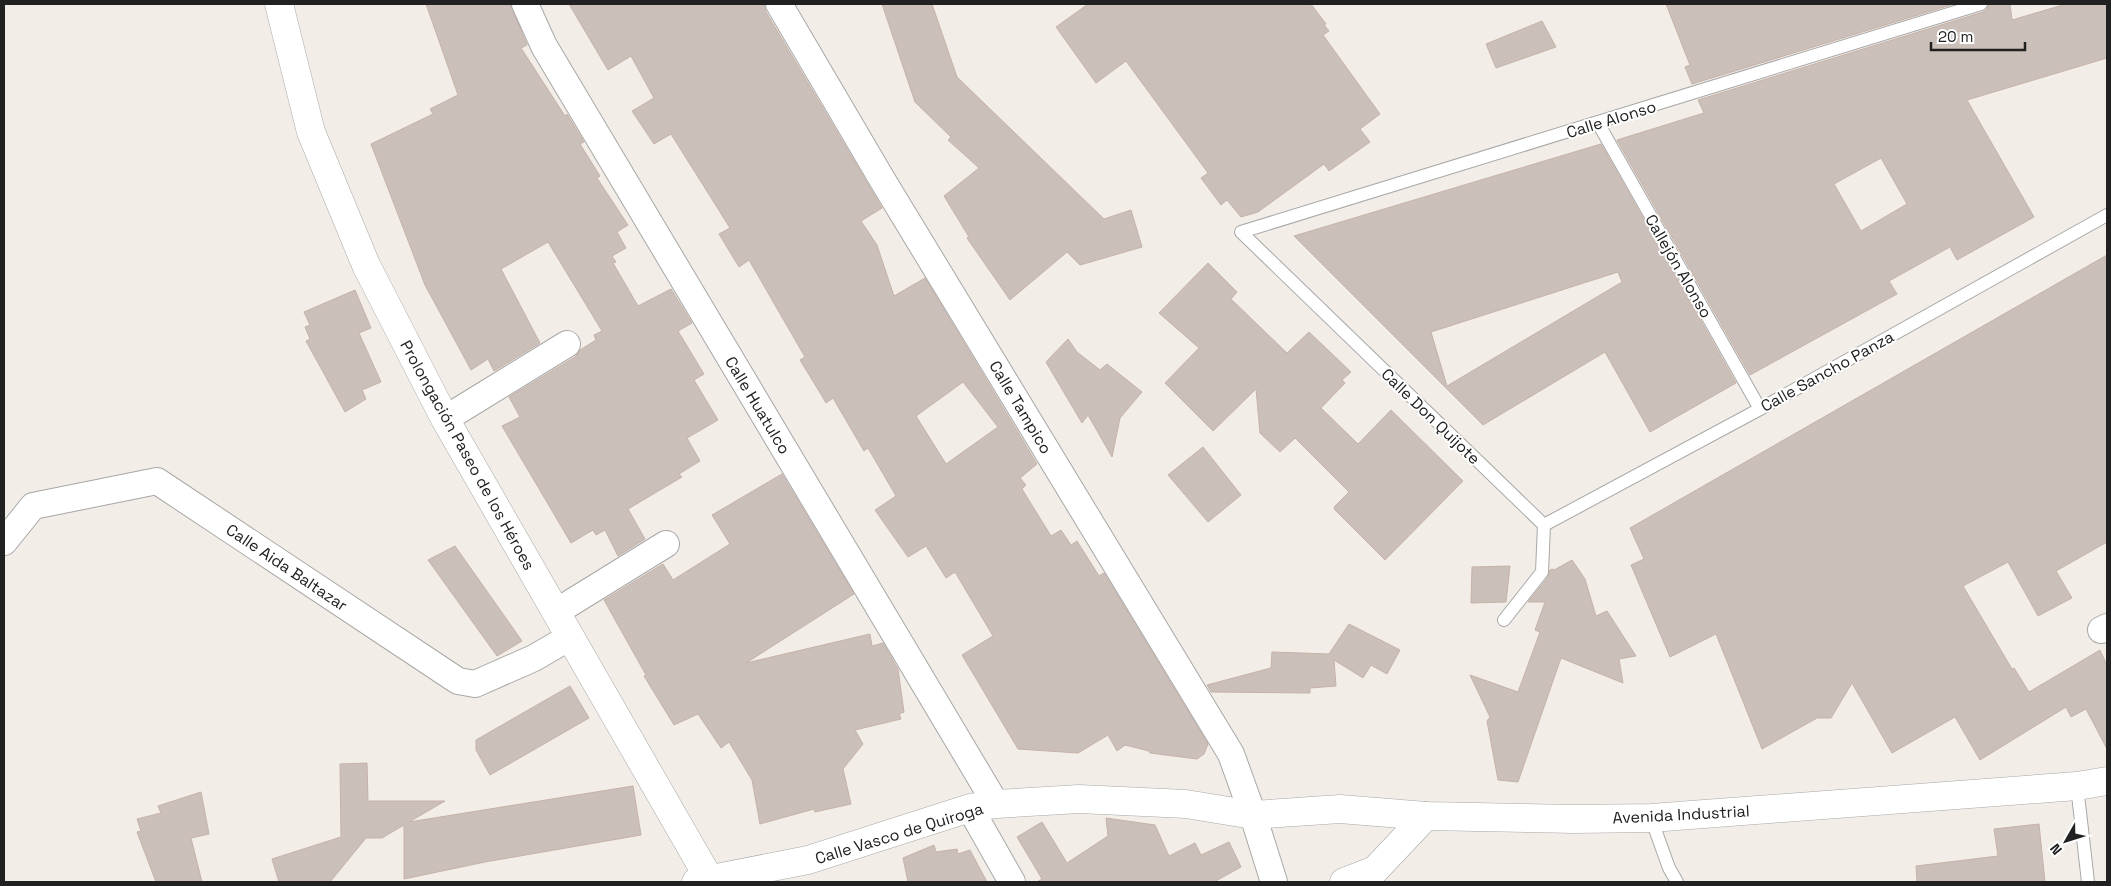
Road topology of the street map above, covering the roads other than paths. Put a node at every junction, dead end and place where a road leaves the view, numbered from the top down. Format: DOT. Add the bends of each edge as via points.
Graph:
graph roads {
  1 [pos="279,4"];
  2 [pos="525,4"];
  3 [pos="779,4"];
  4 [pos="1981,4"];
  5 [pos="1598,123"];
  6 [pos="2107,214"];
  7 [pos="1241,232"];
  8 [pos="567,344"];
  9 [pos="1760,408"];
  10 [pos="445,419"];
  11 [pos="1544,525"];
  12 [pos="4,542"];
  13 [pos="666,544"];
  14 [pos="556,612"];
  15 [pos="1504,620"];
  16 [pos="570,637"];
  17 [pos="2107,782"];
  18 [pos="2077,786"];
  19 [pos="983,806"];
  20 [pos="1253,815"];
  21 [pos="1426,816"];
  22 [pos="1650,818"];
  23 [pos="705,882"];
  24 [pos="1012,882"];
  25 [pos="1274,882"];
  26 [pos="1344,882"];
  27 [pos="1678,882"];
  28 [pos="2088,882"];
  1 -- 10 [label="street, Prolongación Paseo de los Héroes" via="311,132 366,265"];
  2 -- 19 [label="street, Calle Huatulco" via="549,55"];
  3 -- 20 [label="street, Calle Tampico" via="882,181 1231,754"];
  4 -- 5 [label="lane, Calle Alonso"];
  5 -- 7 [label="lane, Calle Alonso"];
  5 -- 9 [label="lane, Callejón Alonso"];
  6 -- 9 [label="lane, Calle Sancho Panza"];
  7 -- 11 [label="lane, Calle Don Quijote"];
  8 -- 10 [label="street"];
  9 -- 11 [label="lane, Calle Sancho Panza"];
  10 -- 14 [label="street, Prolongación Paseo de los Héroes"];
  11 -- 15 [label="lane" via="1542,572"];
  12 -- 16 [label="street, Calle Aida Baltazar" via="33,506 157,481 458,681 475,684 534,658"];
  13 -- 14 [label="street"];
  14 -- 16 [label="street, Prolongación Paseo de los Héroes"];
  16 -- 23 [label="street, Prolongación Paseo de los Héroes"];
  17 -- 18 [label="street, Avenida Industrial"];
  18 -- 22 [label="street, Avenida Industrial"];
  18 -- 28 [label="lane"];
  19 -- 20 [label="street, Calle Vasco de Quiroga" via="1079,799 1136,800"];
  19 -- 23 [label="street, Calle Vasco de Quiroga" via="808,860"];
  19 -- 24 [label="street, Calle Huatulco"];
  20 -- 21 [label="street, Avenida Industrial" via="1340,809"];
  20 -- 25 [label="street, Calle Tampico"];
  21 -- 22 [label="street, Avenida Industrial"];
  21 -- 26 [label="street" via="1375,870"];
  22 -- 27 [label="lane" via="1669,868"];
}
